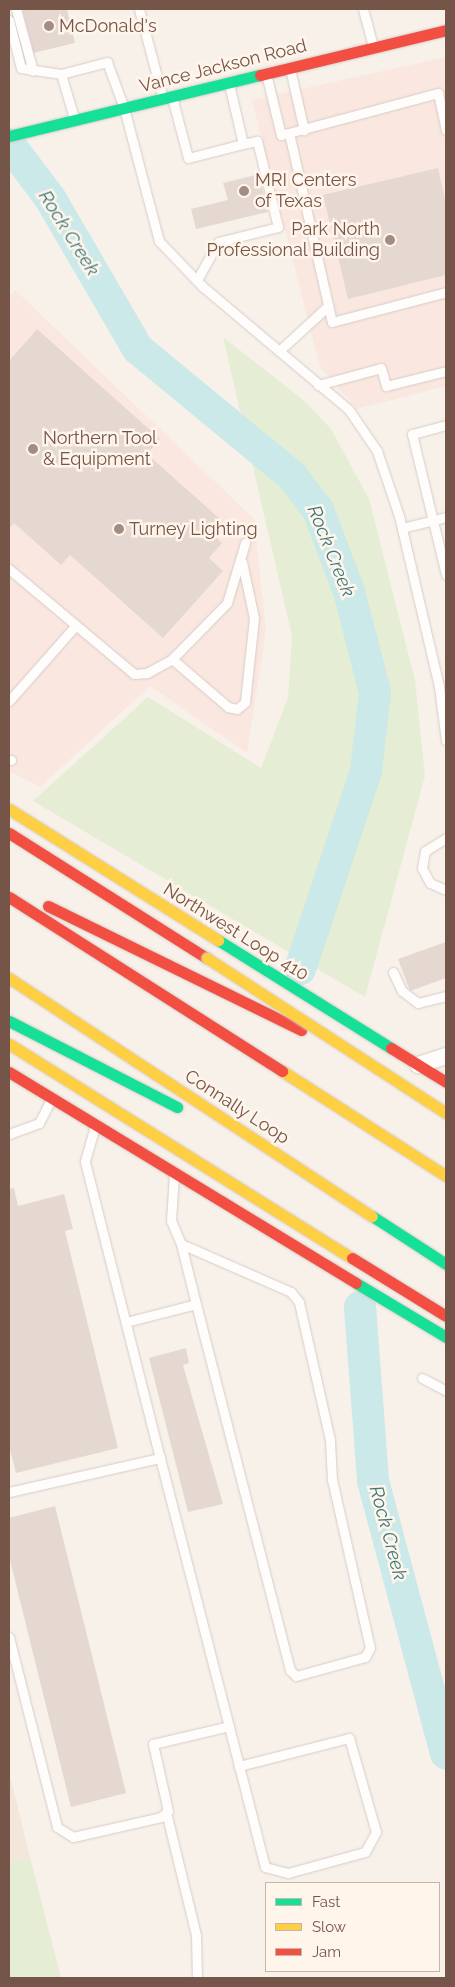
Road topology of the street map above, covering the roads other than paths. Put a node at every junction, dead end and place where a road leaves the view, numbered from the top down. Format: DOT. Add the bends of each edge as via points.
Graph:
graph roads {
  1 [pos="16,9"];
  2 [pos="139,9"];
  3 [pos="363,9"];
  4 [pos="9,20"];
  5 [pos="446,30"];
  6 [pos="373,48"];
  7 [pos="290,68"];
  8 [pos="33,71"];
  9 [pos="61,74"];
  10 [pos="266,74"];
  11 [pos="229,83"];
  12 [pos="168,98"];
  13 [pos="124,108"];
  14 [pos="71,122"];
  15 [pos="304,130"];
  16 [pos="446,130"];
  17 [pos="285,134"];
  18 [pos="9,136"];
  19 [pos="243,144"];
  20 [pos="197,280"];
  21 [pos="446,292"];
  22 [pos="328,306"];
  23 [pos="279,351"];
  24 [pos="446,371"];
  25 [pos="318,385"];
  26 [pos="446,425"];
  27 [pos="446,517"];
  28 [pos="434,520"];
  29 [pos="402,528"];
  30 [pos="244,543"];
  31 [pos="242,562"];
  32 [pos="9,569"];
  33 [pos="446,575"];
  34 [pos="76,625"];
  35 [pos="172,659"];
  36 [pos="446,674"];
  37 [pos="439,685"];
  38 [pos="9,701"];
  39 [pos="446,741"];
  40 [pos="9,809"];
  41 [pos="9,833"];
  42 [pos="446,834"];
  43 [pos="446,838"];
  44 [pos="9,888"];
  45 [pos="446,890"];
  46 [pos="9,897"];
  47 [pos="393,972"];
  48 [pos="9,978"];
  49 [pos="446,996"];
  50 [pos="9,1021"];
  51 [pos="9,1044"];
  52 [pos="446,1056"];
  53 [pos="418,1065"];
  54 [pos="9,1072"];
  55 [pos="446,1082"];
  56 [pos="51,1099"];
  57 [pos="446,1101"];
  58 [pos="446,1113"];
  59 [pos="95,1126"];
  60 [pos="9,1134"];
  61 [pos="301,1170"];
  62 [pos="174,1173"];
  63 [pos="446,1176"];
  64 [pos="181,1244"];
  65 [pos="446,1264"];
  66 [pos="196,1304"];
  67 [pos="446,1316"];
  68 [pos="126,1322"];
  69 [pos="446,1337"];
  70 [pos="422,1378"];
  71 [pos="446,1391"];
  72 [pos="160,1458"];
  73 [pos="9,1492"];
  74 [pos="9,1638"];
  75 [pos="229,1726"];
  76 [pos="239,1766"];
  77 [pos="166,1812"];
  78 [pos="197,1978"];
  1 -- 8 [label="lane"];
  2 -- 12 [label="lane"];
  3 -- 6 [label="lane"];
  4 -- 8 [label="lane" via="20,68"];
  5 -- 6 [label="main road, Vance Jackson Road"];
  6 -- 7 [label="main road, Vance Jackson Road"];
  7 -- 10 [label="main road, Vance Jackson Road"];
  7 -- 15 [label="lane"];
  8 -- 9 [label="lane"];
  9 -- 13 [label="lane" via="107,62"];
  9 -- 14 [label="lane"];
  10 -- 11 [label="main road, Vance Jackson Road"];
  10 -- 17 [label="lane"];
  11 -- 12 [label="main road, Vance Jackson Road"];
  11 -- 19 [label="lane"];
  12 -- 13 [label="main road, Vance Jackson Road"];
  12 -- 19 [label="lane" via="188,158"];
  13 -- 14 [label="main road, Vance Jackson Road"];
  13 -- 20 [label="lane" via="159,241"];
  14 -- 18 [label="main road, Vance Jackson Road"];
  15 -- 16 [label="lane" via="438,93"];
  15 -- 17 [label="lane"];
  17 -- 22 [label="lane"];
  19 -- 20 [label="lane" via="257,141 278,227 218,242"];
  20 -- 23 [label="lane"];
  21 -- 22 [label="lane" via="332,322"];
  22 -- 23 [label="lane"];
  23 -- 25 [label="lane"];
  24 -- 25 [label="lane" via="386,386 381,368"];
  25 -- 29 [label="lane" via="349,410 377,451"];
  26 -- 28 [label="lane" via="412,434"];
  27 -- 28 [label="lane"];
  28 -- 29 [label="lane"];
  28 -- 33 [label="lane"];
  29 -- 37 [label="lane"];
  30 -- 31 [label="lane"];
  31 -- 35 [label="lane" via="227,603"];
  31 -- 35 [label="lane" via="254,618 245,702 237,709 228,707"];
  32 -- 34 [label="lane"];
  34 -- 35 [label="lane" via="134,674 147,673"];
  34 -- 38 [label="lane"];
  36 -- 37 [label="lane"];
  37 -- 39 [label="lane"];
  40 -- 53 [label="main road, Northwest Loop 410"];
  41 -- 58 [label="main road, bridge"];
  42 -- 43 [label="lane"];
  43 -- 45 [label="lane" via="425,851 422,868 430,883"];
  44 -- 57 [label="main road"];
  46 -- 63 [label="main road"];
  47 -- 49 [label="lane" via="402,991 418,1003"];
  48 -- 61 [label="main road, Connally Loop"];
  50 -- 61 [label="main road"];
  51 -- 67 [label="main road"];
  52 -- 53 [label="street"];
  53 -- 55 [label="main road, Northwest Loop 410"];
  54 -- 56 [label="main road"];
  56 -- 59 [label="main road"];
  56 -- 60 [label="lane" via="39,1123"];
  59 -- 62 [label="main road"];
  59 -- 68 [label="lane" via="85,1162"];
  61 -- 65 [label="main road, Connally Loop"];
  62 -- 64 [label="lane" via="171,1221"];
  62 -- 69 [label="main road"];
  64 -- 66 [label="lane"];
  64 -- 66 [label="lane" via="291,1292 299,1302 370,1648 365,1657 296,1676 290,1670"];
  66 -- 68 [label="lane"];
  68 -- 72 [label="lane"];
  70 -- 71 [label="lane"];
  72 -- 73 [label="lane"];
  72 -- 75 [label="lane"];
  74 -- 77 [label="lane" via="56,1827 73,1837"];
  75 -- 76 [label="lane"];
  75 -- 77 [label="lane" via="152,1744"];
  76 -- 76 [label="lane" via="265,1867 288,1873 365,1852 376,1832 348,1738"];
  77 -- 78 [label="lane" via="196,1935"];
}
